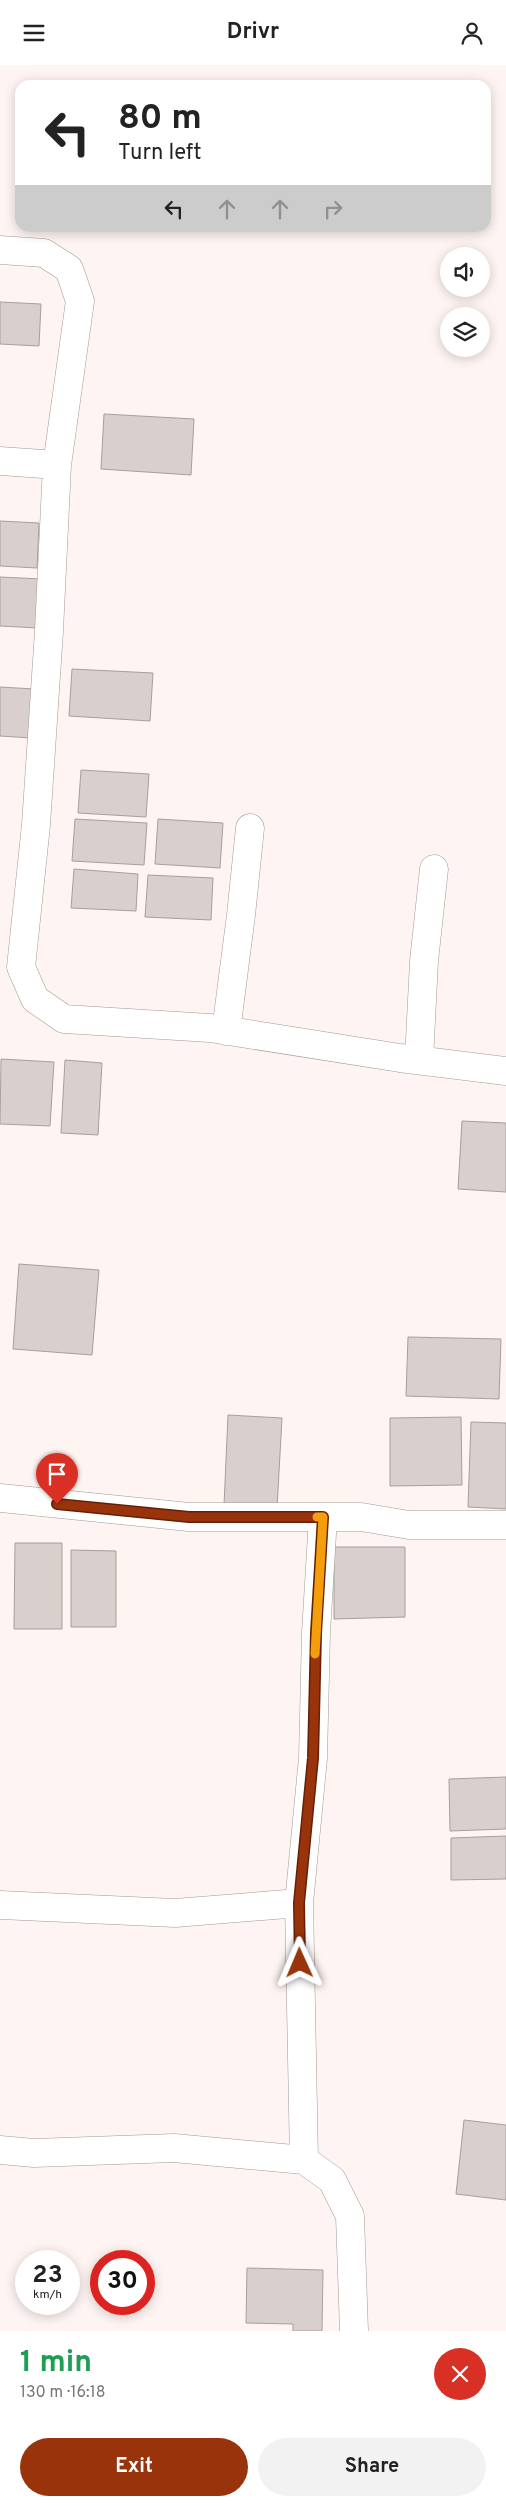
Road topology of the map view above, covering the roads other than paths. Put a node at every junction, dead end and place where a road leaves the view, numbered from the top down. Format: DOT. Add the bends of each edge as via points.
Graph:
graph roads {
  1 [pos="0,250"];
  2 [pos="0,461"];
  3 [pos="56,465"];
  4 [pos="250,828"];
  5 [pos="434,869"];
  6 [pos="226,1031"];
  7 [pos="419,1060"];
  8 [pos="506,1071"];
  9 [pos="0,1498"];
  10 [pos="323,1517"];
  11 [pos="506,1525"];
  12 [pos="299,1903"];
  13 [pos="0,1905"];
  14 [pos="0,2150"];
  15 [pos="304,2160"];
  16 [pos="354,2331"];
  1 -- 3 [label="street" via="44,253 69,269 80,301"];
  2 -- 3 [label="street"];
  3 -- 6 [label="street" via="50,631 37,815 21,967 35,999 64,1019"];
  4 -- 6 [label="street"];
  5 -- 7 [label="street" via="424,961"];
  6 -- 7 [label="street"];
  7 -- 8 [label="street"];
  9 -- 10 [label="street" via="189,1517"];
  10 -- 11 [label="street" via="361,1517 409,1525"];
  10 -- 12 [label="street" via="313,1758"];
  12 -- 13 [label="street" via="175,1913"];
  12 -- 15 [label="street"];
  14 -- 15 [label="street" via="34,2153 174,2148"];
  15 -- 16 [label="street" via="332,2180 350,2216"];
}
